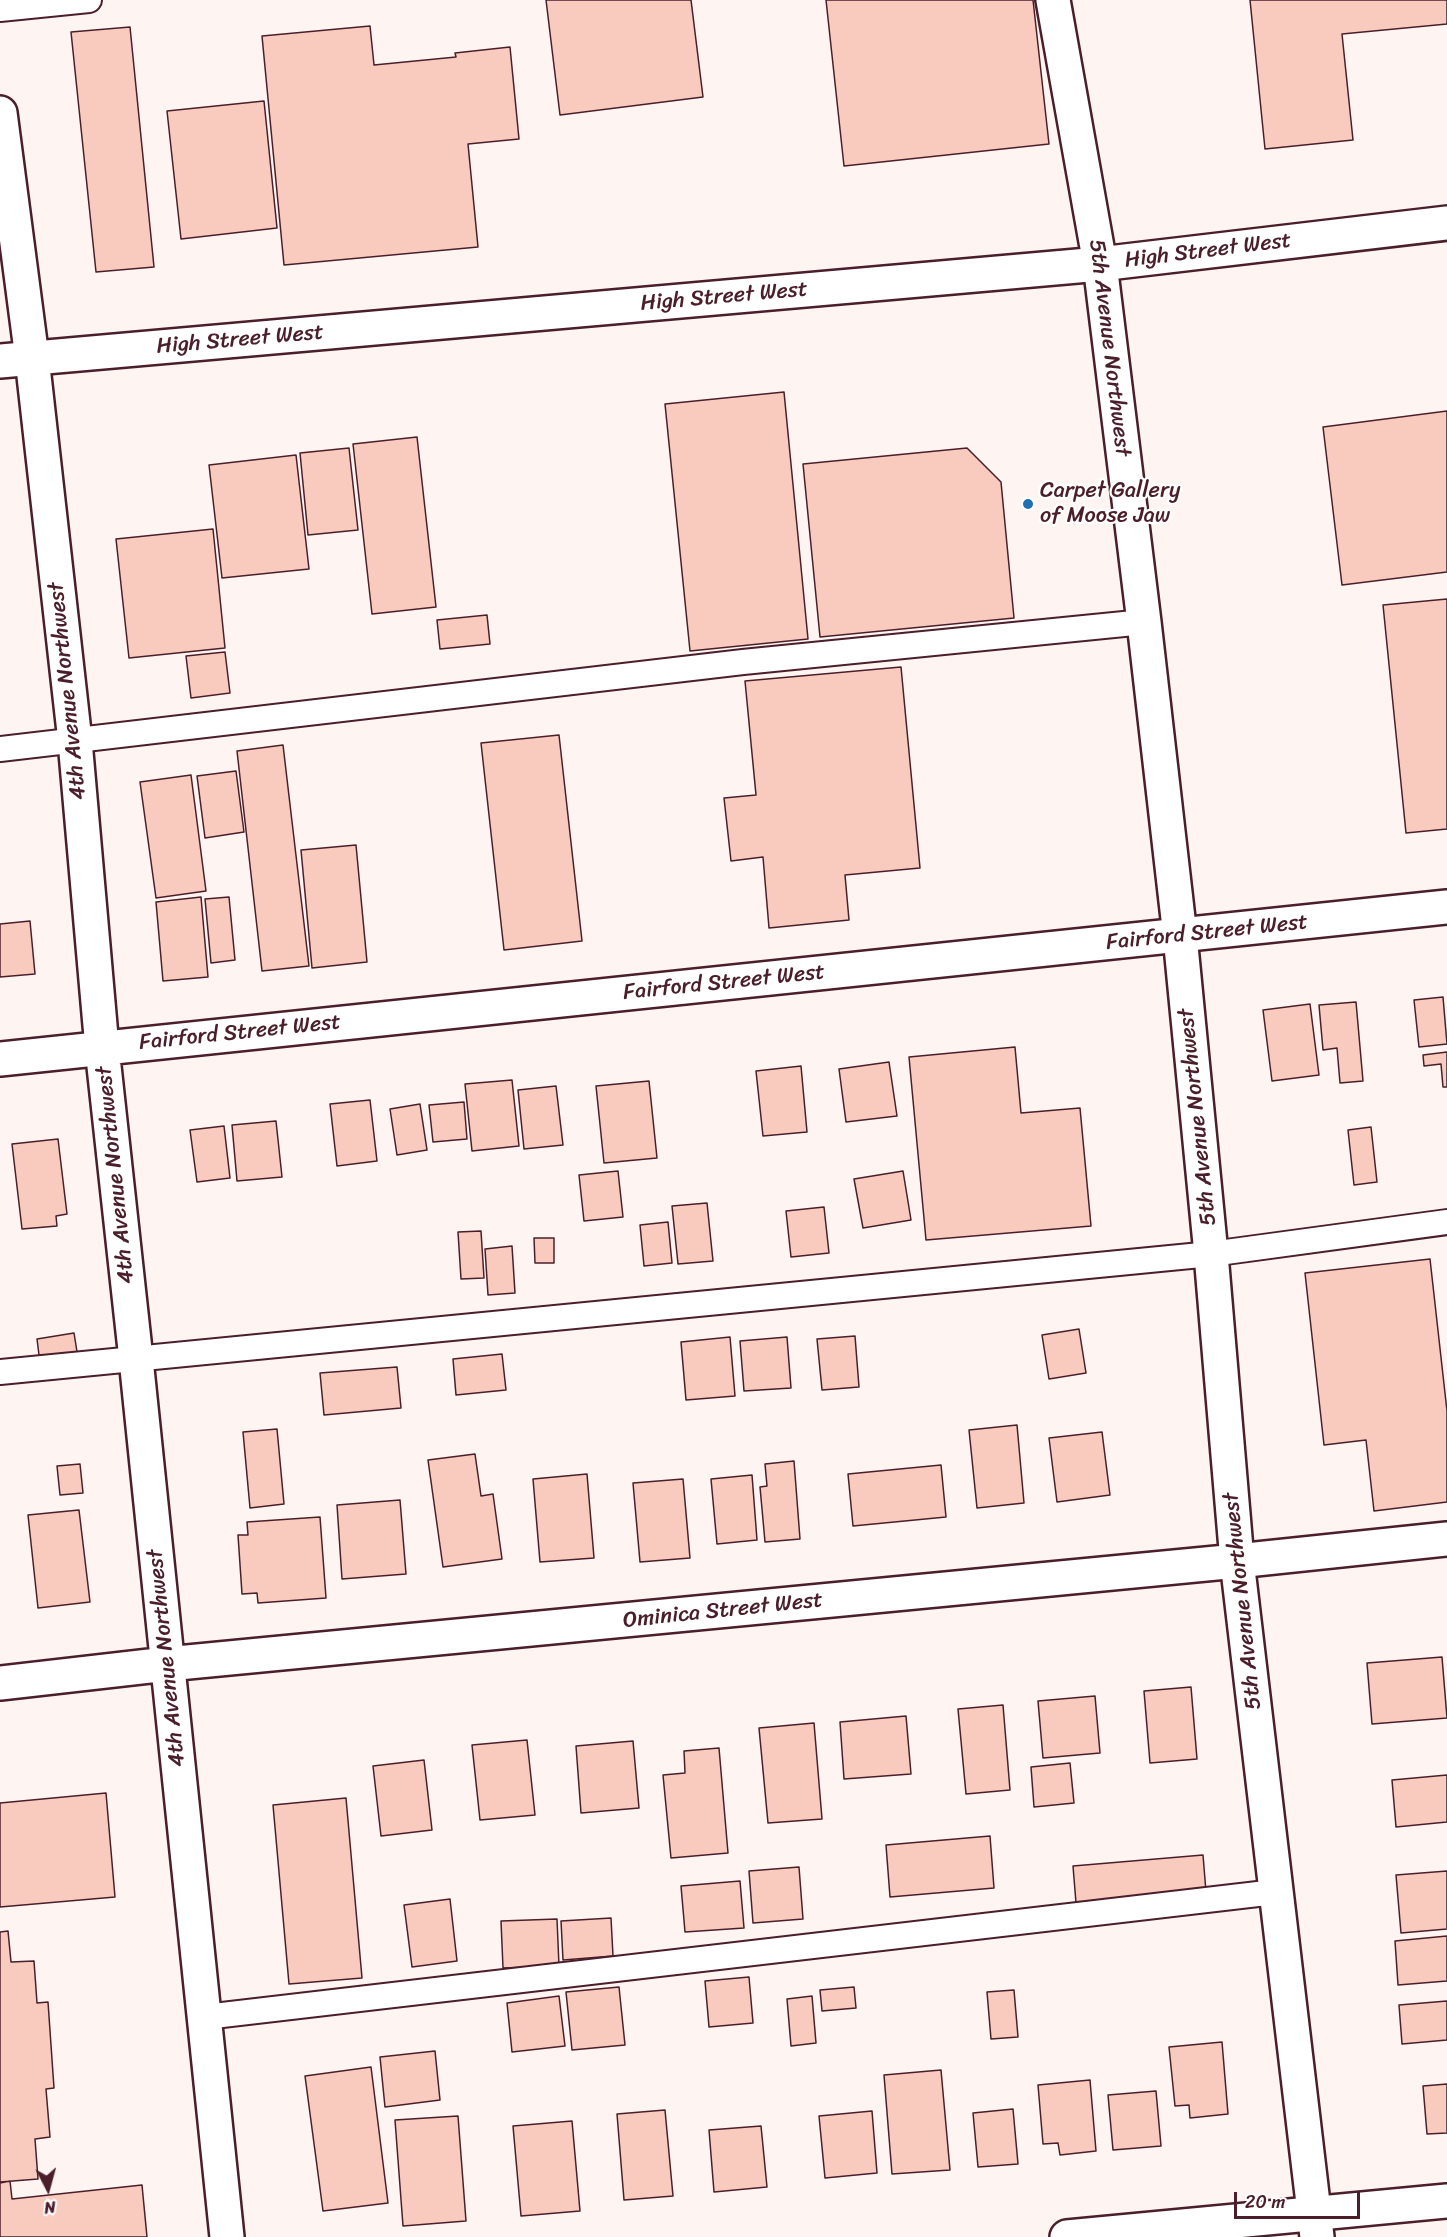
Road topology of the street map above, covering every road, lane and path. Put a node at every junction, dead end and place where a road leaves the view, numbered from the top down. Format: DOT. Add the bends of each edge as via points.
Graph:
graph roads {
  1 [pos="89,0"];
  2 [pos="1053,0"];
  3 [pos="0,9"];
  4 [pos="0,113"];
  5 [pos="1447,223"];
  6 [pos="1100,264"];
  7 [pos="32,358"];
  8 [pos="0,361"];
  9 [pos="1144,622"];
  10 [pos="75,741"];
  11 [pos="0,748"];
  12 [pos="1447,907"];
  13 [pos="1180,936"];
  14 [pos="102,1048"];
  15 [pos="0,1059"];
  16 [pos="1447,1222"];
  17 [pos="1211,1254"];
  18 [pos="136,1359"];
  19 [pos="0,1372"];
  20 [pos="1447,1539"];
  21 [pos="1237,1561"];
  22 [pos="167,1664"];
  23 [pos="0,1683"];
  24 [pos="1275,1892"];
  25 [pos="205,2018"];
  26 [pos="1447,2201"];
  27 [pos="1315,2224"];
  28 [pos="227,2237"];
  29 [pos="1066,2237"];
  1 -- 3 [label="lane"];
  2 -- 6 [label="street, 5th Avenue Northwest"];
  4 -- 7 [label="street, 4th Avenue Northwest"];
  5 -- 6 [label="street, High Street West"];
  6 -- 7 [label="street, High Street West"];
  6 -- 9 [label="street, 5th Avenue Northwest"];
  7 -- 8 [label="street, High Street West"];
  7 -- 10 [label="street, 4th Avenue Northwest"];
  9 -- 10 [label="lane" via="743,662"];
  9 -- 13 [label="street, 5th Avenue Northwest"];
  10 -- 11 [label="lane"];
  10 -- 14 [label="street, 4th Avenue Northwest"];
  12 -- 13 [label="street, Fairford Street West"];
  13 -- 14 [label="street, Fairford Street West"];
  13 -- 17 [label="street, 5th Avenue Northwest"];
  14 -- 15 [label="street, Fairford Street West"];
  14 -- 18 [label="street, 4th Avenue Northwest"];
  16 -- 17 [label="lane"];
  17 -- 18 [label="lane"];
  17 -- 21 [label="street, 5th Avenue Northwest"];
  18 -- 19 [label="lane"];
  18 -- 22 [label="street, 4th Avenue Northwest"];
  20 -- 21 [label="street, Ominica Street West"];
  21 -- 22 [label="street, Ominica Street West"];
  21 -- 24 [label="street, 5th Avenue Northwest"];
  22 -- 23 [label="street, Ominica Street West"];
  22 -- 25 [label="street, 4th Avenue Northwest"];
  24 -- 25 [label="lane"];
  24 -- 27 [label="street, 5th Avenue Northwest"];
  25 -- 28 [label="street, 4th Avenue Northwest"];
  26 -- 27 [label="street"];
  27 -- 29 [label="street"];
}
